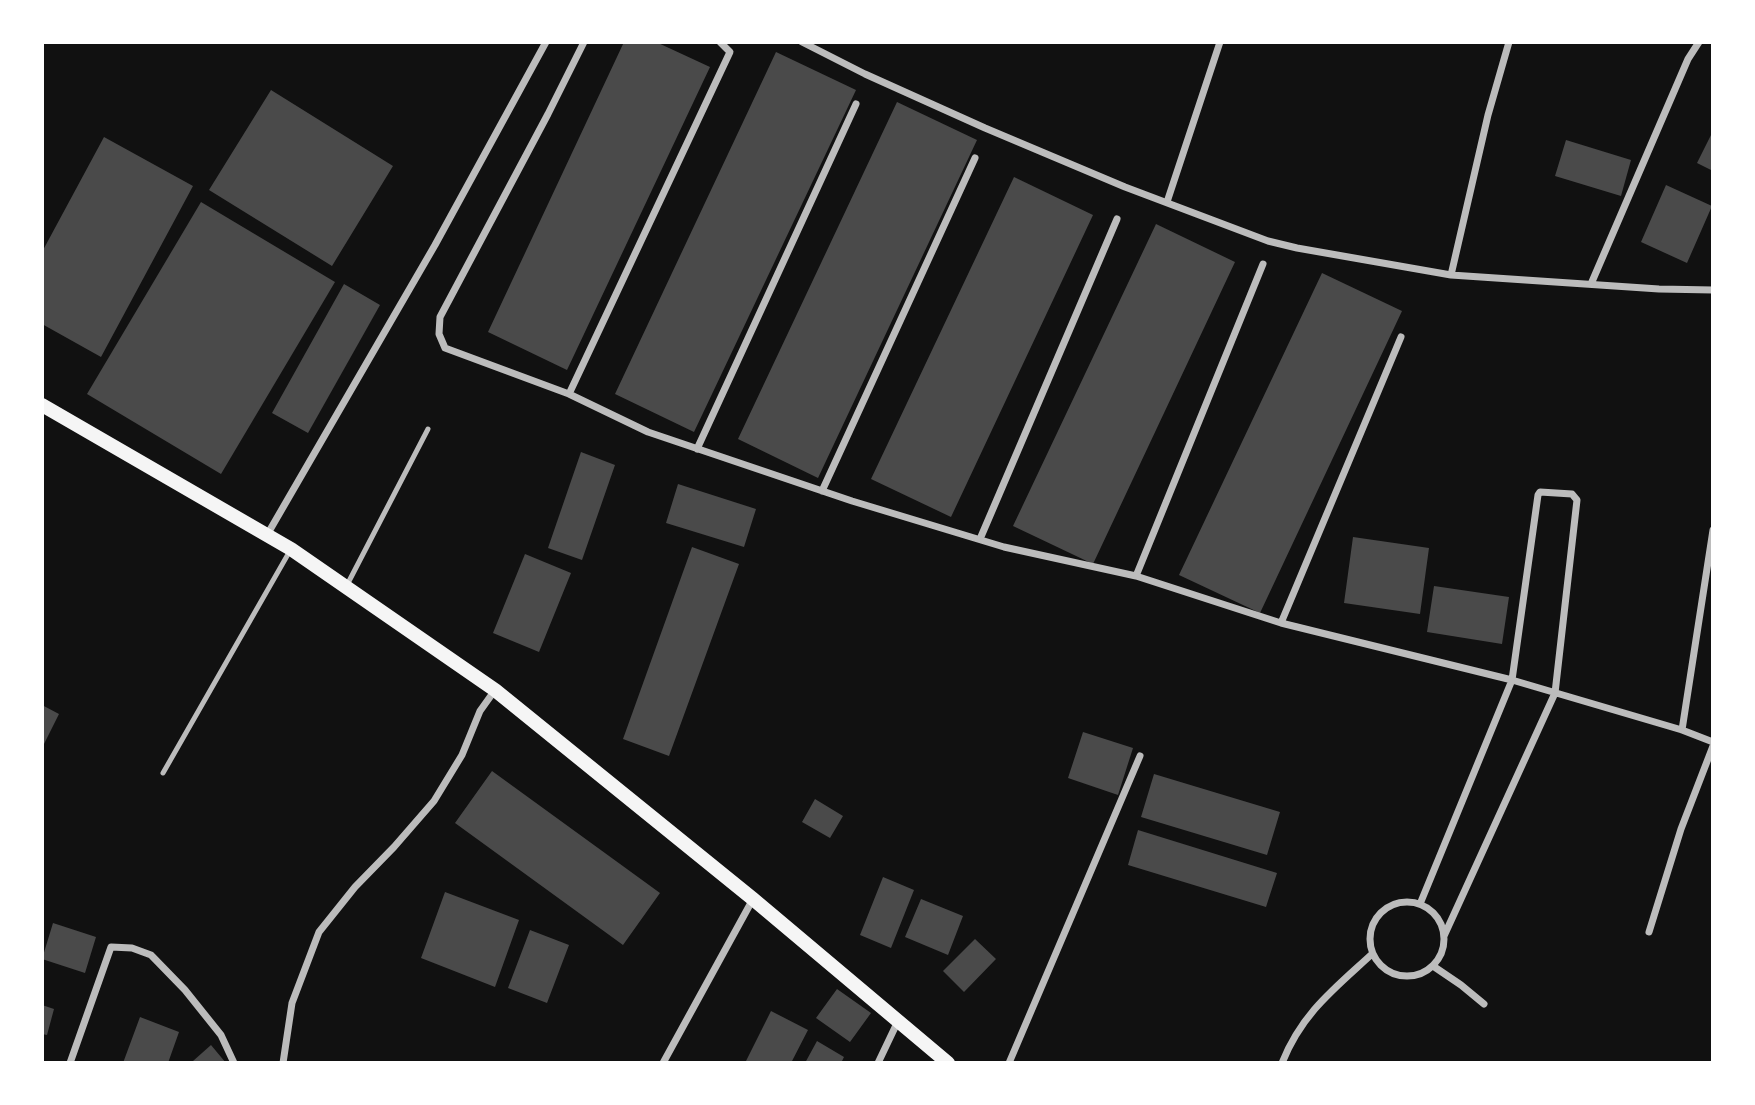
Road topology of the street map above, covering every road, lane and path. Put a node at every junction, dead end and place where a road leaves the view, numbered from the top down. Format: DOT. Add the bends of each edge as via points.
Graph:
graph roads {
  1 [pos="546,42"];
  2 [pos="584,42"];
  3 [pos="720,42"];
  4 [pos="802,42"];
  5 [pos="1220,42"];
  6 [pos="1509,42"];
  7 [pos="1699,42"];
  8 [pos="856,104"];
  9 [pos="975,158"];
  10 [pos="1167,202"];
  11 [pos="1117,219"];
  12 [pos="1263,264"];
  13 [pos="1451,275"];
  14 [pos="1591,284"];
  15 [pos="1713,290"];
  16 [pos="1401,337"];
  17 [pos="569,394"];
  18 [pos="43,407"];
  19 [pos="428,429"];
  20 [pos="697,449"];
  21 [pos="822,491"];
  22 [pos="1713,530"];
  23 [pos="267,535"];
  24 [pos="980,539"];
  25 [pos="291,549"];
  26 [pos="1136,576"];
  27 [pos="345,588"];
  28 [pos="1281,623"];
  29 [pos="1512,680"];
  30 [pos="495,690"];
  31 [pos="1555,693"];
  32 [pos="1682,730"];
  33 [pos="1713,744"];
  34 [pos="1140,756"];
  35 [pos="163,773"];
  36 [pos="753,899"];
  37 [pos="1420,904"];
  38 [pos="1648,932"];
  39 [pos="1444,936"];
  40 [pos="1373,954"];
  41 [pos="1433,966"];
  42 [pos="1484,1004"];
  43 [pos="898,1021"];
  44 [pos="70,1063"];
  45 [pos="234,1063"];
  46 [pos="283,1063"];
  47 [pos="663,1063"];
  48 [pos="878,1063"];
  49 [pos="948,1063"];
  50 [pos="1009,1063"];
  51 [pos="1282,1063"];
  1 -- 23 [label="street"];
  2 -- 17 [label="street" via="440,317 439,334 446,348"];
  3 -- 17 [label="street" via="730,52"];
  4 -- 10 [label="street" via="985,128"];
  5 -- 10 [label="street"];
  6 -- 13 [label="street"];
  7 -- 14 [label="street" via="1688,58"];
  8 -- 20 [label="street"];
  9 -- 21 [label="street"];
  10 -- 13 [label="street" via="1268,241"];
  11 -- 24 [label="street"];
  12 -- 26 [label="street"];
  13 -- 14 [label="street"];
  14 -- 15 [label="street"];
  16 -- 28 [label="street"];
  17 -- 20 [label="street" via="648,432"];
  18 -- 23 [label="main road"];
  19 -- 27 [label="lane"];
  20 -- 21 [label="street"];
  21 -- 24 [label="street"];
  22 -- 32 [label="street"];
  23 -- 25 [label="main road"];
  24 -- 26 [label="street"];
  25 -- 27 [label="main road"];
  25 -- 35 [label="lane"];
  26 -- 28 [label="street"];
  27 -- 30 [label="main road"];
  28 -- 29 [label="street"];
  29 -- 31 [label="street"];
  29 -- 31 [label="street" via="1538,495 1572,495 1577,500"];
  29 -- 37 [label="street"];
  30 -- 36 [label="main road"];
  30 -- 46 [label="street" via="433,801 318,932 292,1003"];
  31 -- 32 [label="street"];
  31 -- 39 [label="street"];
  32 -- 33 [label="street"];
  33 -- 38 [label="street"];
  34 -- 50 [label="street"];
  36 -- 43 [label="main road"];
  36 -- 47 [label="street"];
  37 -- 39 [label="street" via="1437,916"];
  37 -- 40 [label="street" via="1392,904 1376,917 1369,935"];
  39 -- 41 [label="street"];
  40 -- 41 [label="street" via="1383,969 1399,976 1418,975"];
  40 -- 51 [label="street" via="1315,1007 1291,1040"];
  41 -- 42 [label="street"];
  43 -- 48 [label="street"];
  43 -- 49 [label="main road"];
  44 -- 45 [label="street" via="111,947 151,955 221,1035"];
}
